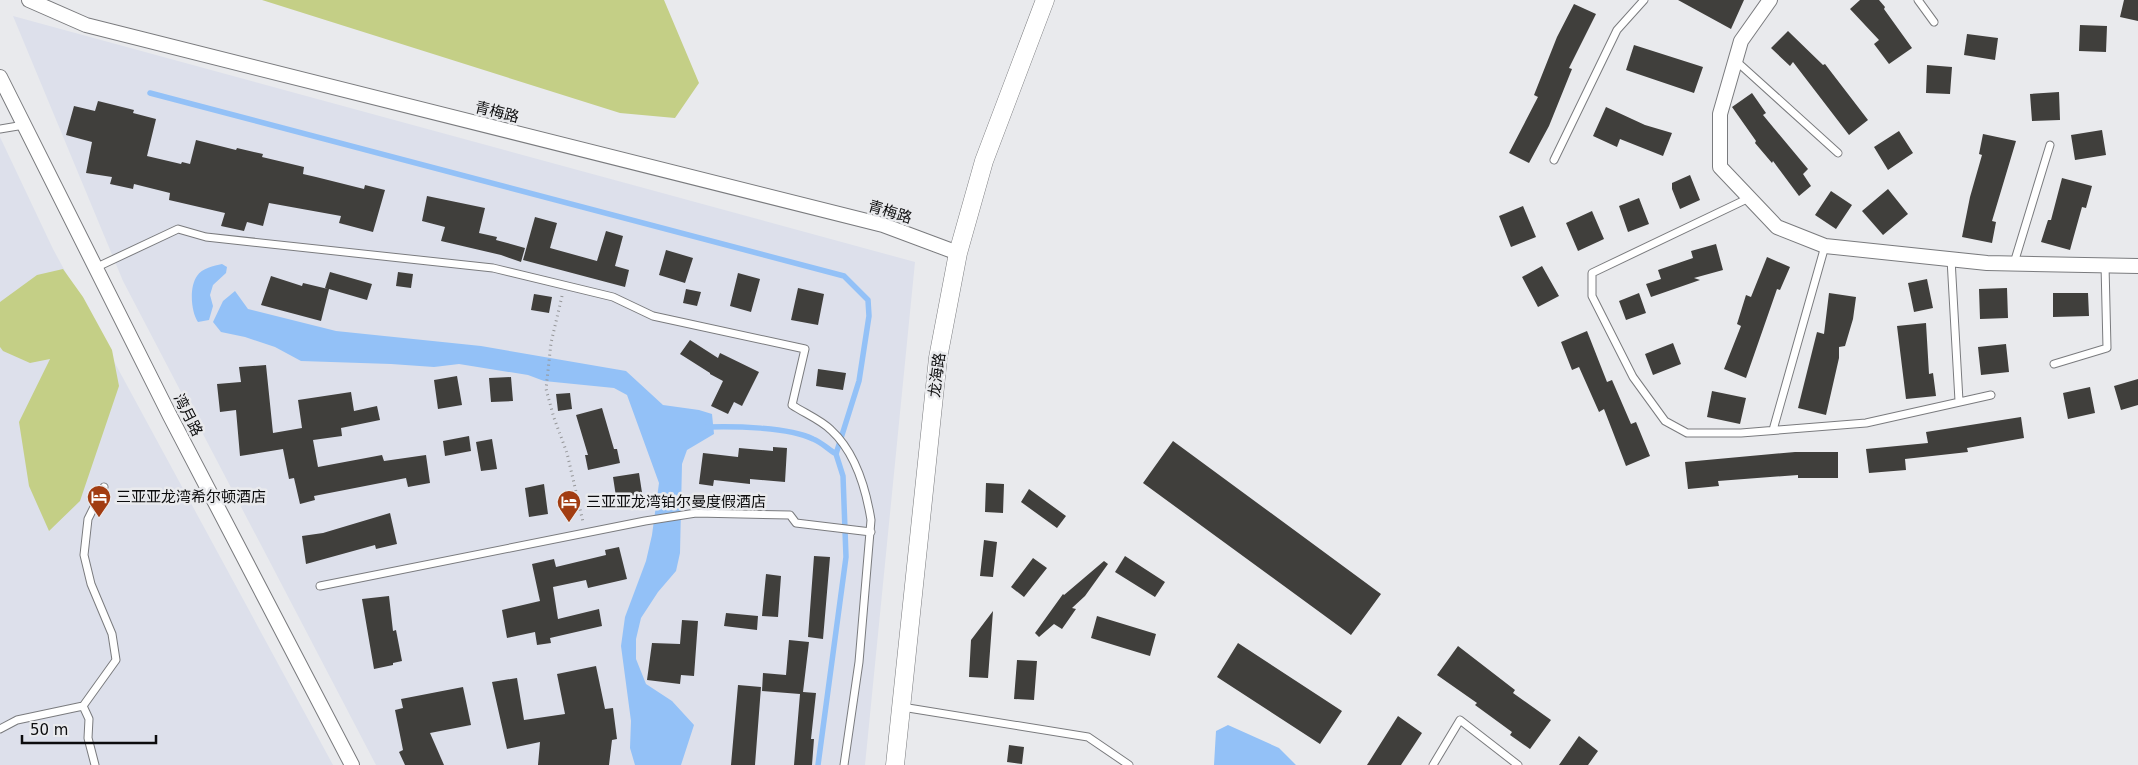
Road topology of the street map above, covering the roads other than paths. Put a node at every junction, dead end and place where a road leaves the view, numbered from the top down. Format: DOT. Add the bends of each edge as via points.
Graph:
graph roads {
  1 [pos="29,0"];
  2 [pos="1045,0"];
  3 [pos="1644,0"];
  4 [pos="1770,0"];
  5 [pos="1918,0"];
  6 [pos="1934,22"];
  7 [pos="1735,60"];
  8 [pos="0,77"];
  9 [pos="24,125"];
  10 [pos="0,130"];
  11 [pos="2050,145"];
  12 [pos="1838,153"];
  13 [pos="1554,160"];
  14 [pos="1749,198"];
  15 [pos="1825,246"];
  16 [pos="958,253"];
  17 [pos="1951,259"];
  18 [pos="2014,263"];
  19 [pos="2105,265"];
  20 [pos="2138,266"];
  21 [pos="95,268"];
  22 [pos="2054,364"];
  23 [pos="1991,395"];
  24 [pos="1959,401"];
  25 [pos="1773,430"];
  26 [pos="104,487"];
  27 [pos="870,532"];
  28 [pos="320,586"];
  29 [pos="82,706"];
  30 [pos="901,706"];
  31 [pos="0,729"];
  32 [pos="95,765"];
  33 [pos="352,765"];
  34 [pos="844,765"];
  35 [pos="895,765"];
  36 [pos="1128,765"];
  37 [pos="1433,765"];
  38 [pos="1518,765"];
  1 -- 16 [label="street, 青梅路" via="86,25 883,225"];
  2 -- 16 [label="street, 龙海路" via="984,161"];
  3 -- 13 [label="lane" via="1617,30"];
  4 -- 7 [label="street" via="1741,41"];
  5 -- 6 [label="lane"];
  7 -- 12 [label="lane"];
  7 -- 14 [label="street" via="1720,114 1720,167"];
  8 -- 9 [label="street, 湾月路"];
  9 -- 10 [label="lane"];
  9 -- 21 [label="street, 湾月路"];
  11 -- 18 [label="lane"];
  14 -- 15 [label="street" via="1776,227"];
  14 -- 25 [label="lane" via="1592,273 1592,296 1634,377 1665,421 1687,433"];
  15 -- 17 [label="street"];
  15 -- 25 [label="lane"];
  16 -- 30 [label="street, 龙海路" via="938,358"];
  17 -- 18 [label="street"];
  17 -- 24 [label="lane"];
  18 -- 19 [label="street"];
  19 -- 20 [label="street"];
  19 -- 22 [label="lane" via="2107,348"];
  21 -- 27 [label="lane" via="178,228 206,237 493,268 613,297 653,316 804,349 792,405 831,429 848,452 867,497"];
  21 -- 33 [label="street, 湾月路"];
  23 -- 24 [label="lane"];
  24 -- 25 [label="lane" via="1866,423"];
  26 -- 29 [label="lane" via="88,519 84,555 112,634 116,660"];
  27 -- 28 [label="lane" via="796,523 790,515 696,513"];
  27 -- 34 [label="lane" via="859,662"];
  29 -- 31 [label="lane" via="17,720"];
  29 -- 32 [label="lane" via="89,719 88,738"];
  30 -- 35 [label="street, 龙海路"];
  30 -- 36 [label="lane" via="1088,737"];
  37 -- 38 [label="lane" via="1460,720"];
}
